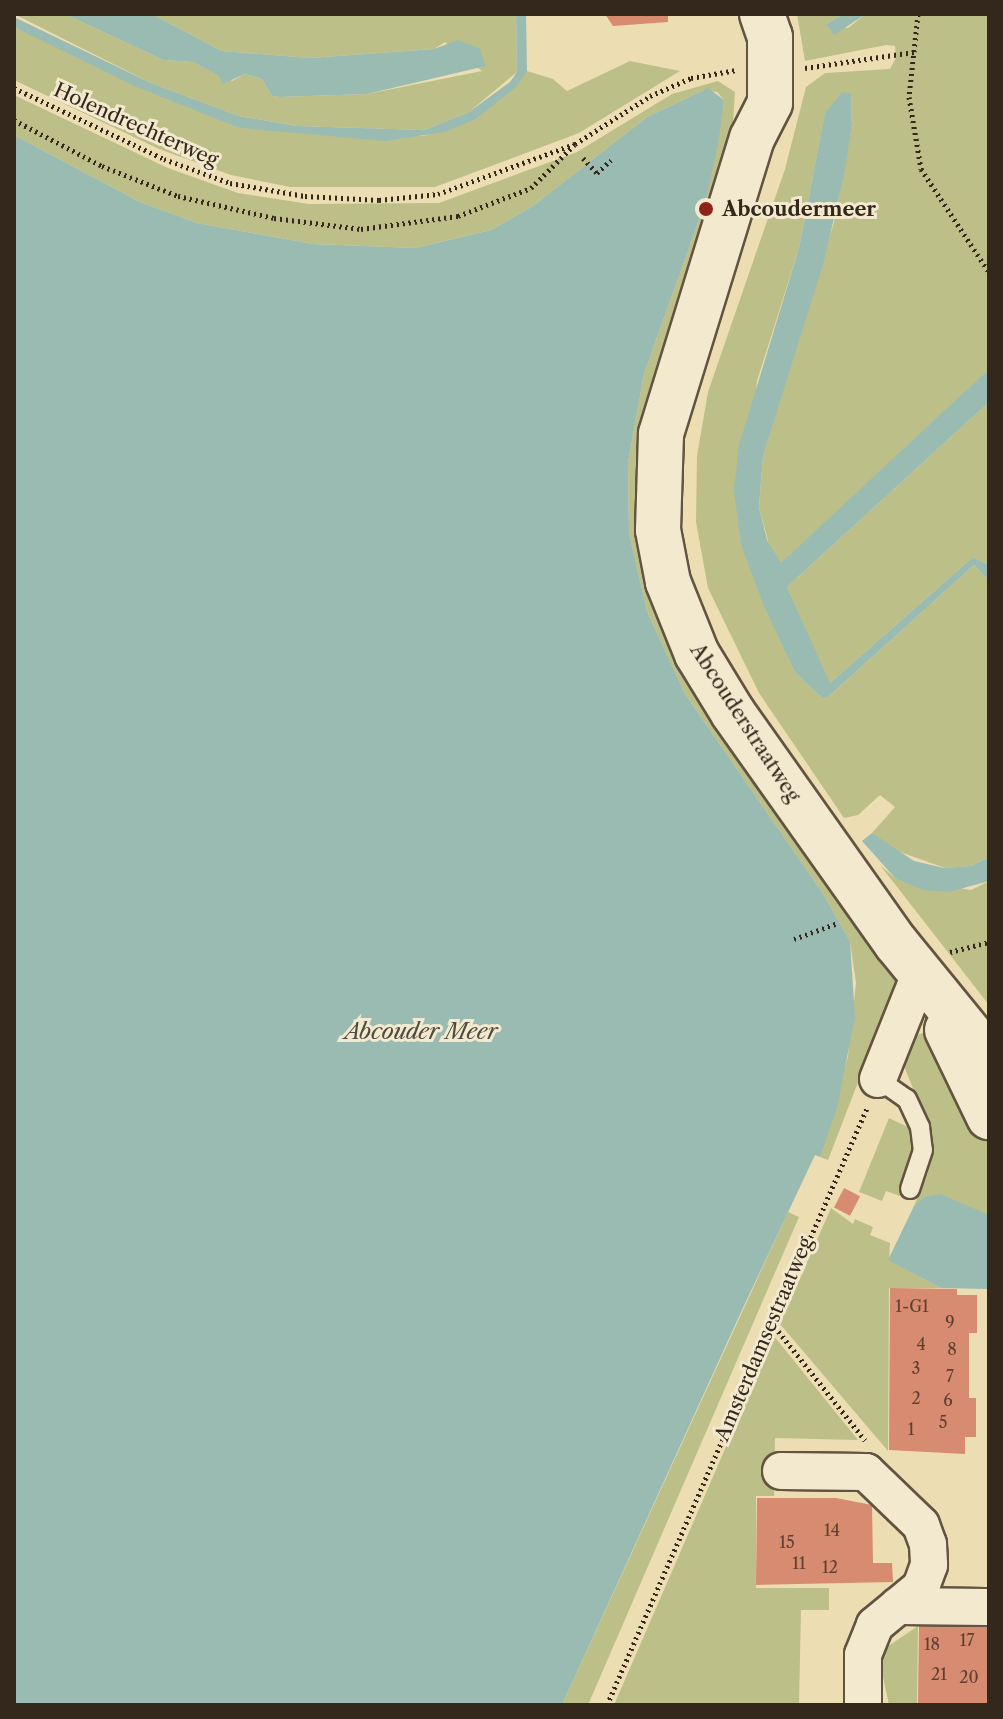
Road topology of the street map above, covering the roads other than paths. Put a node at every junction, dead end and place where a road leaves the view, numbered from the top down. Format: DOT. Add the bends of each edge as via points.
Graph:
graph roads {
  1 [pos="753,14"];
  2 [pos="762,14"];
  3 [pos="770,69"];
  4 [pos="931,964"];
  5 [pos="989,1057"];
  6 [pos="878,1079"];
  7 [pos="989,1117"];
  8 [pos="910,1189"];
  9 [pos="781,1471"];
  10 [pos="898,1606"];
  11 [pos="989,1607"];
  12 [pos="863,1705"];
  1 -- 3 [label="street, Abcouderstraatweg"];
  2 -- 3 [label="street, Abcouderstraatweg" via="770,37"];
  3 -- 4 [label="street, Abcouderstraatweg" via="770,103 752,138 671,388 661,434 658,530 668,582 697,654 858,920"];
  4 -- 5 [label="street"];
  4 -- 6 [label="street"];
  4 -- 7 [label="street"];
  6 -- 8 [label="lane" via="907,1099 920,1127 923,1150"];
  9 -- 10 [label="street" via="866,1472 921,1525 929,1565 921,1587"];
  10 -- 11 [label="street"];
  10 -- 12 [label="street" via="875,1625 863,1655"];
}
